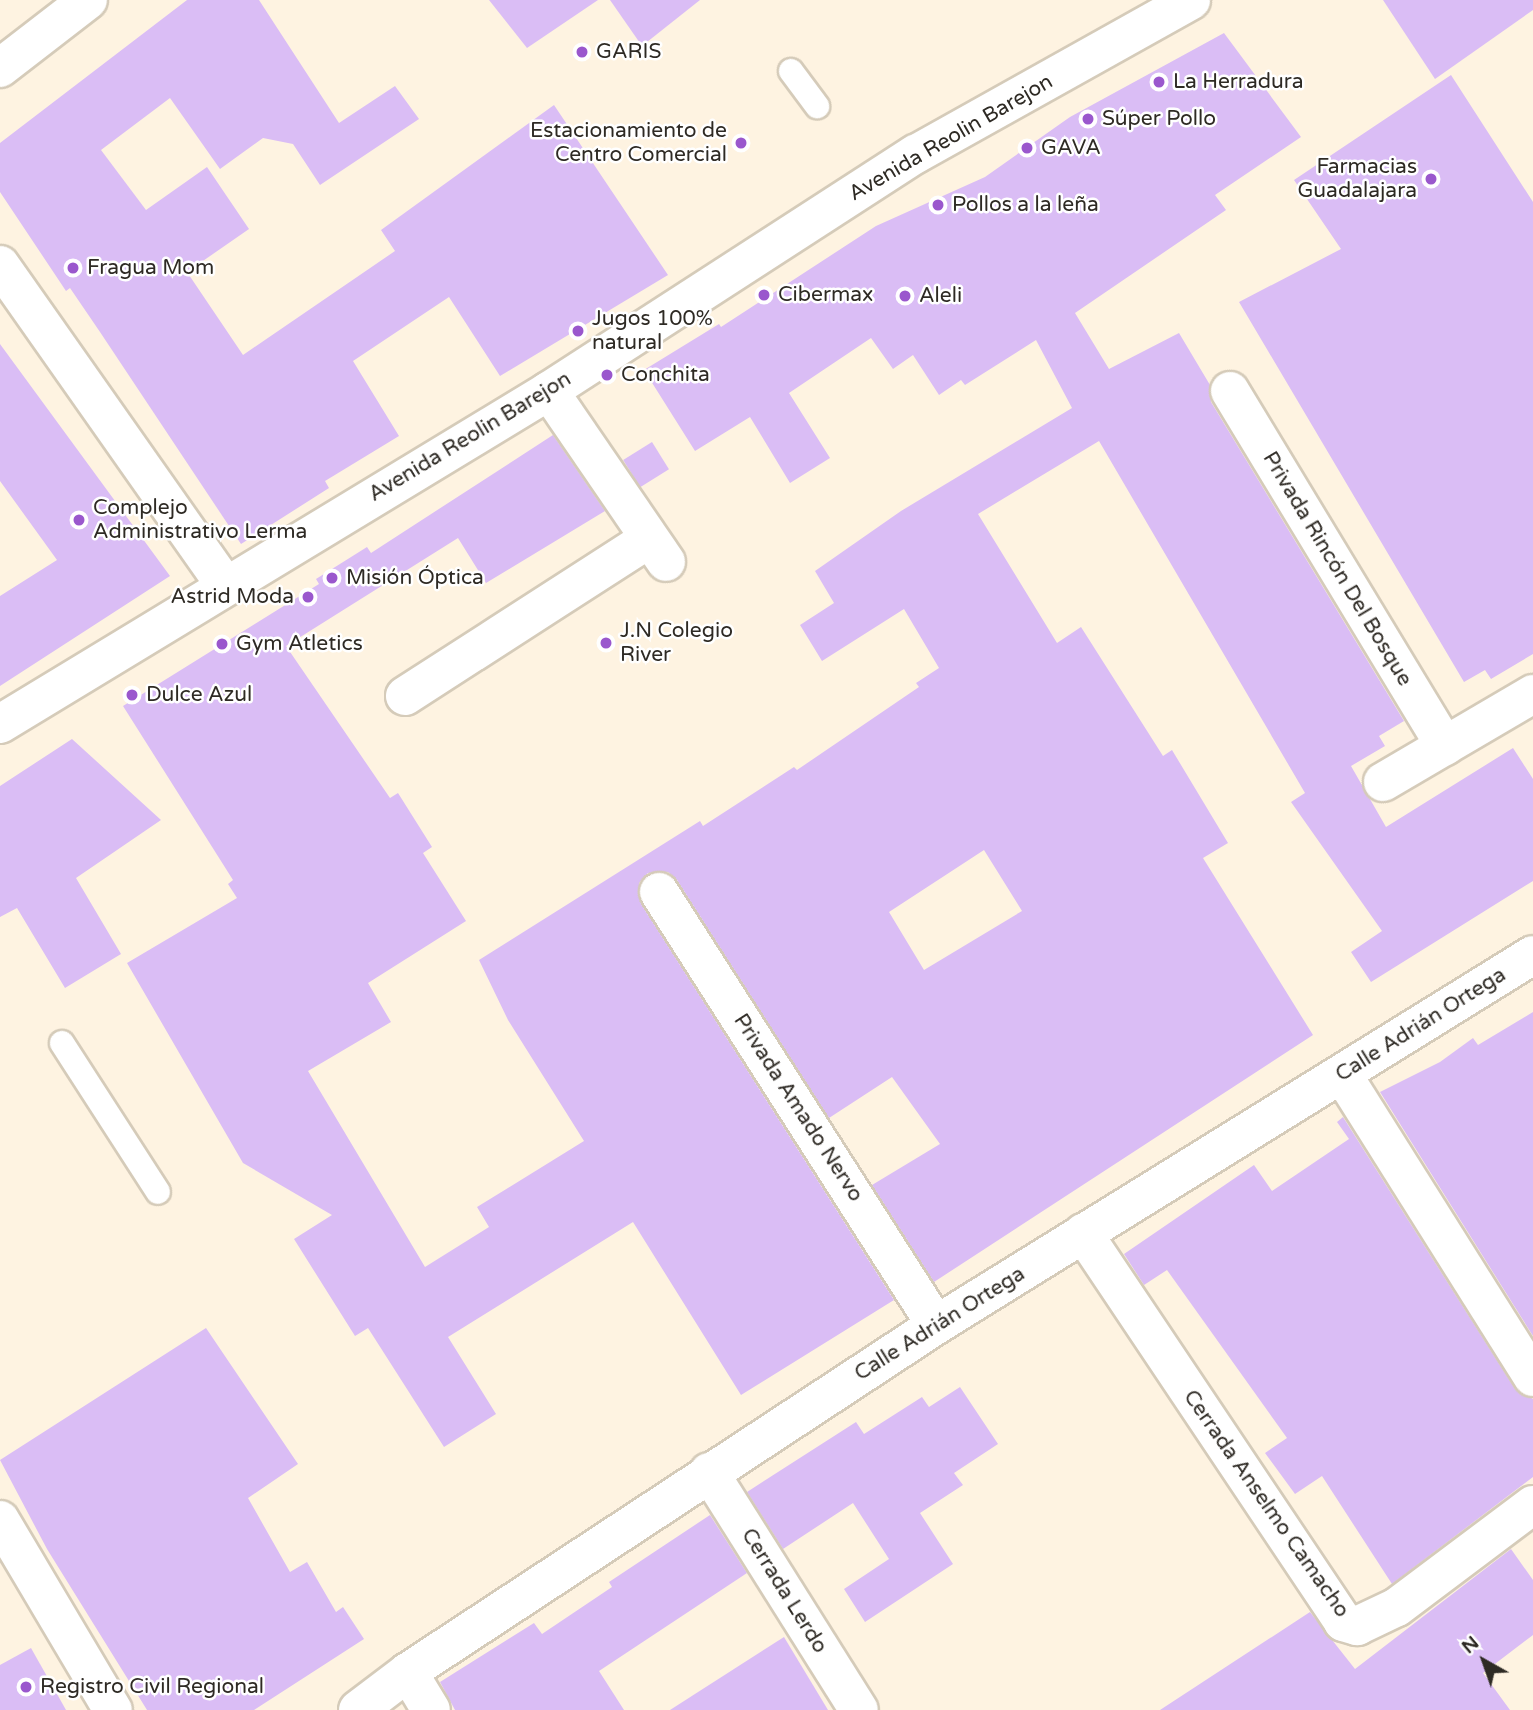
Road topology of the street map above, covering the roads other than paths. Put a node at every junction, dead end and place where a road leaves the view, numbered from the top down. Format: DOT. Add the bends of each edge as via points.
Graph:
graph roads {
  1 [pos="88,0"];
  2 [pos="1191,0"];
  3 [pos="0,68"];
  4 [pos="791,71"];
  5 [pos="817,106"];
  6 [pos="0,265"];
  7 [pos="549,391"];
  8 [pos="1230,391"];
  9 [pos="225,585"];
  10 [pos="1533,694"];
  11 [pos="405,696"];
  12 [pos="0,724"];
  13 [pos="1445,746"];
  14 [pos="1383,782"];
  15 [pos="659,892"];
  16 [pos="1533,955"];
  17 [pos="62,1043"];
  18 [pos="1342,1074"];
  19 [pos="158,1192"];
  20 [pos="1083,1233"];
  21 [pos="936,1325"];
  22 [pos="1533,1377"];
  23 [pos="709,1472"];
  24 [pos="1533,1505"];
  25 [pos="0,1520"];
  26 [pos="408,1672"];
  27 [pos="113,1710"];
  28 [pos="358,1710"];
  29 [pos="431,1710"];
  30 [pos="859,1710"];
  1 -- 3 [label="street"];
  2 -- 7 [label="street, Avenida Reolin Barejon" via="916,154"];
  4 -- 5 [label="lane"];
  6 -- 9 [label="street"];
  7 -- 9 [label="street, Avenida Reolin Barejon"];
  7 -- 11 [label="street" via="657,551"];
  8 -- 13 [label="street, Privada Rincón Del Bosque"];
  9 -- 12 [label="street, Avenida Reolin Barejon"];
  10 -- 13 [label="street"];
  13 -- 14 [label="street"];
  15 -- 21 [label="street, Privada Amado Nervo"];
  16 -- 18 [label="street, Calle Adrián Ortega"];
  17 -- 19 [label="lane"];
  18 -- 20 [label="street, Calle Adrián Ortega"];
  18 -- 22 [label="street"];
  20 -- 21 [label="street, Calle Adrián Ortega"];
  20 -- 24 [label="street, Cerrada Anselmo Camacho" via="1343,1622 1357,1626 1397,1607"];
  21 -- 23 [label="street, Calle Adrián Ortega"];
  23 -- 26 [label="street, Calle Adrián Ortega"];
  23 -- 30 [label="street, Cerrada Lerdo"];
  25 -- 27 [label="street"];
  26 -- 28 [label="street, Calle Adrián Ortega"];
  26 -- 29 [label="street"];
}
